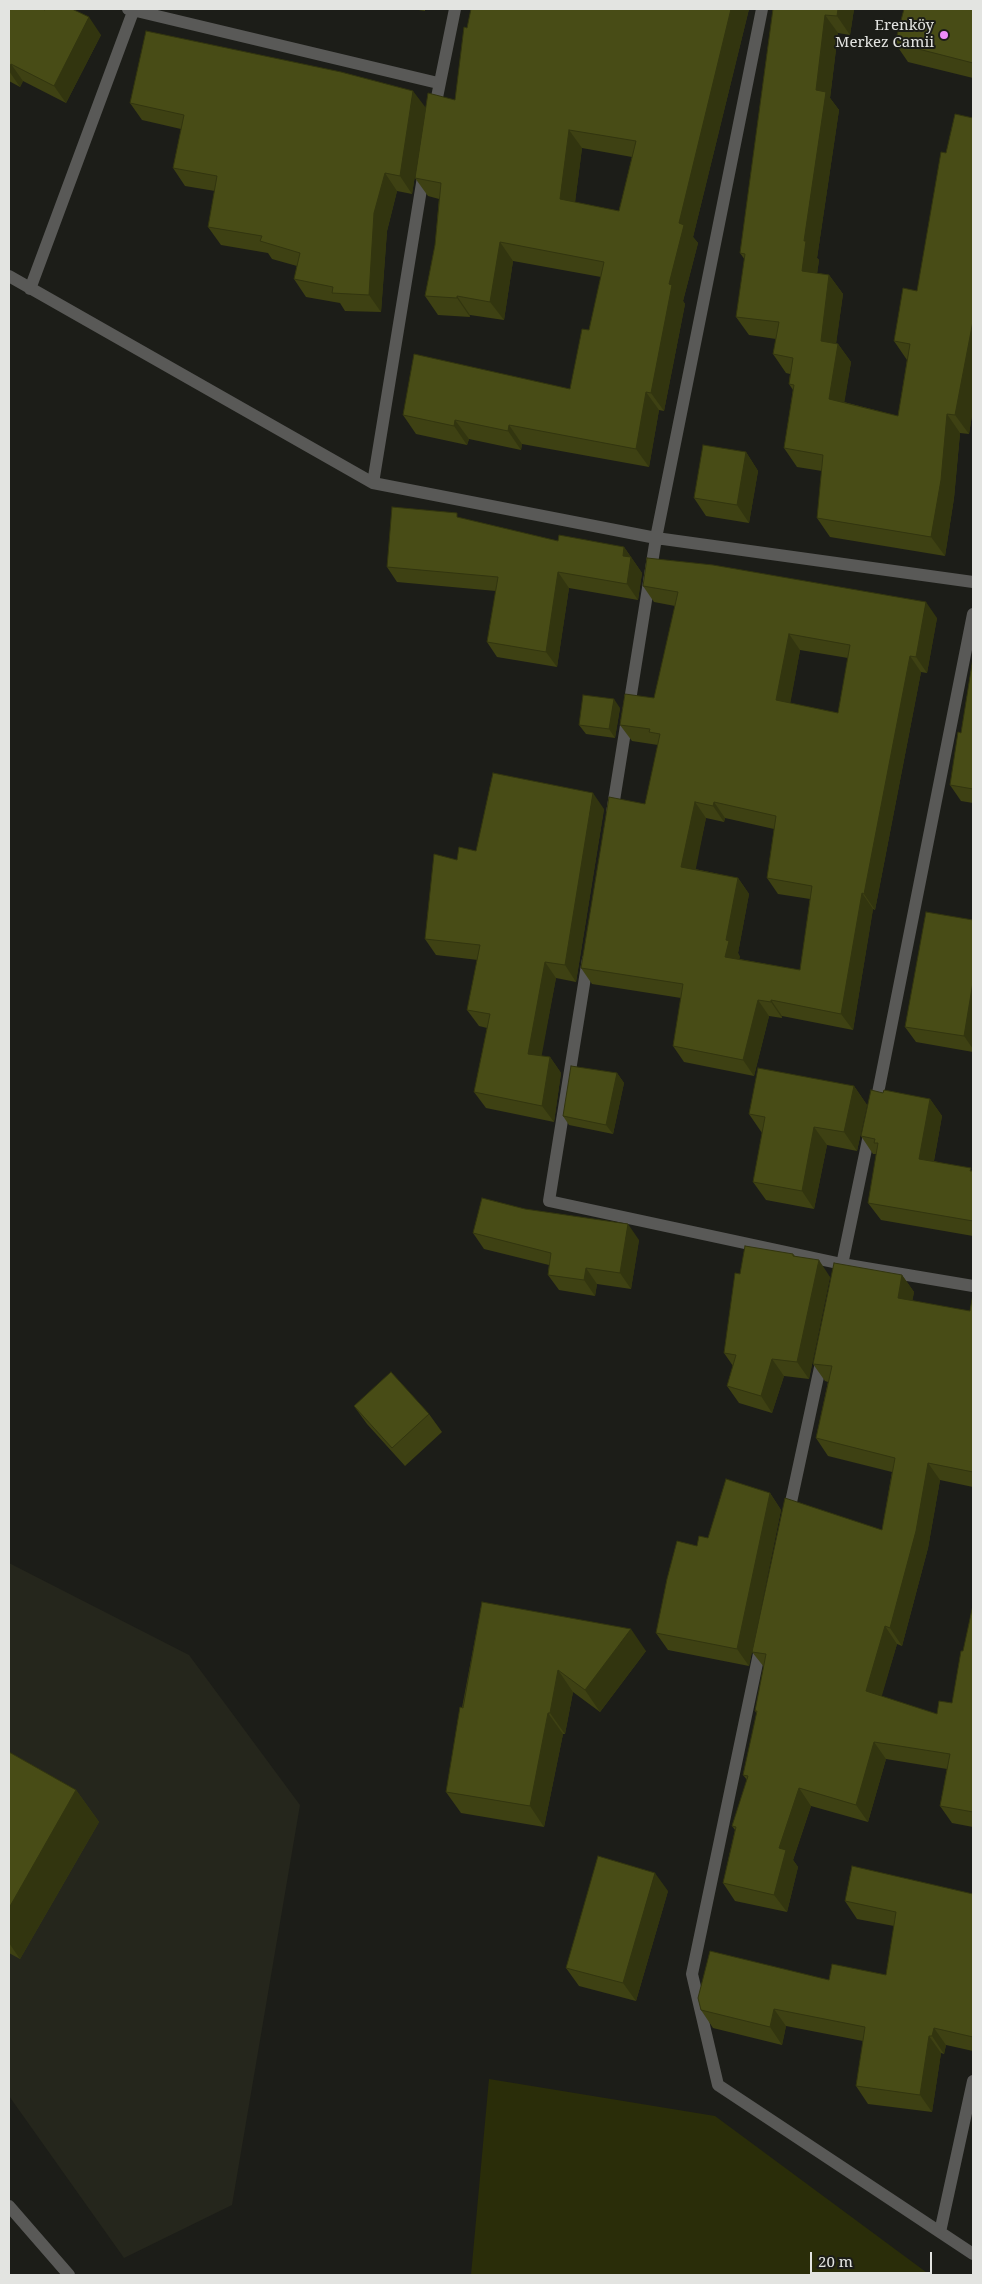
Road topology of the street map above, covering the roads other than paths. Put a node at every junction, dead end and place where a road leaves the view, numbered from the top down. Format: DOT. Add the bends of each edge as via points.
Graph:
graph roads {
  1 [pos="131,9"];
  2 [pos="455,9"];
  3 [pos="762,9"];
  4 [pos="438,83"];
  5 [pos="432,122"];
  6 [pos="425,161"];
  7 [pos="9,276"];
  8 [pos="30,289"];
  9 [pos="373,483"];
  10 [pos="656,538"];
  11 [pos="973,582"];
  12 [pos="973,614"];
  13 [pos="610,821"];
  14 [pos="590,948"];
  15 [pos="842,1264"];
  16 [pos="973,1286"];
  17 [pos="836,1293"];
  18 [pos="826,1341"];
  19 [pos="786,1525"];
  20 [pos="764,1632"];
  21 [pos="973,2081"];
  22 [pos="9,2206"];
  23 [pos="940,2232"];
  24 [pos="973,2254"];
  25 [pos="69,2275"];
  1 -- 4 [label="street"];
  1 -- 8 [label="street"];
  2 -- 4 [label="street"];
  3 -- 10 [label="street"];
  4 -- 5 [label="street"];
  6 -- 9 [label="street"];
  7 -- 8 [label="street"];
  8 -- 9 [label="street"];
  9 -- 10 [label="street"];
  10 -- 11 [label="street"];
  10 -- 13 [label="street"];
  12 -- 15 [label="street"];
  14 -- 15 [label="street" via="549,1201"];
  15 -- 16 [label="street"];
  15 -- 17 [label="street"];
  18 -- 19 [label="street"];
  20 -- 23 [label="street" via="692,1974 718,2085"];
  21 -- 23 [label="street"];
  22 -- 25 [label="street"];
  23 -- 24 [label="street"];
}
